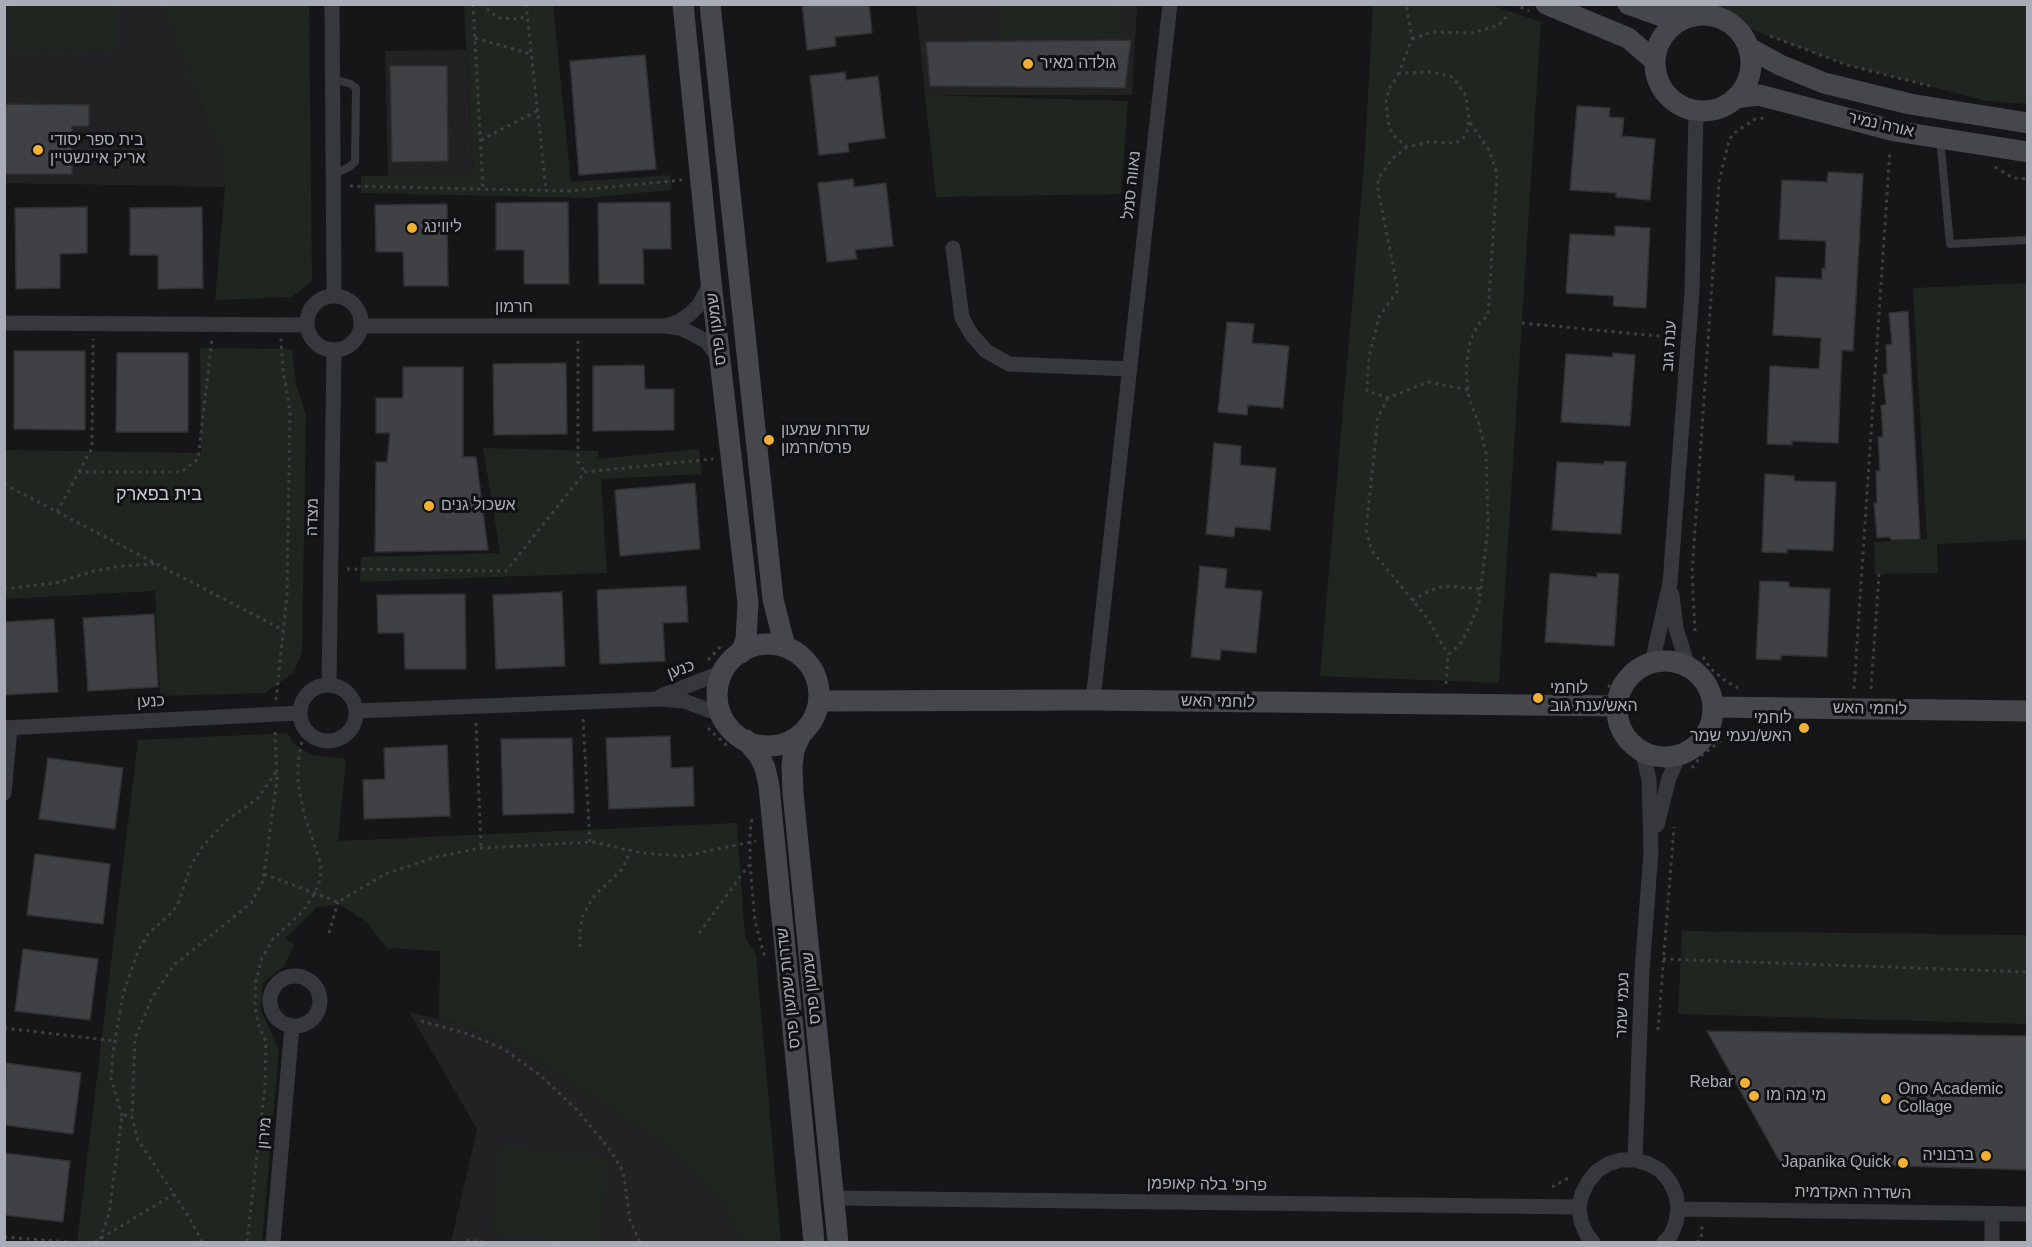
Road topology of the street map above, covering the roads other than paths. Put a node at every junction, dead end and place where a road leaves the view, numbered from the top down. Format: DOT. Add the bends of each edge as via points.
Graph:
graph roads {
  1 [pos="332,4"];
  2 [pos="683,4"];
  3 [pos="710,4"];
  4 [pos="1170,4"];
  5 [pos="1546,4"];
  6 [pos="1628,4"];
  7 [pos="1690,16"];
  8 [pos="1749,48"];
  9 [pos="1654,60"];
  10 [pos="333,79"];
  11 [pos="1735,98"];
  12 [pos="1696,111"];
  13 [pos="2028,123"];
  14 [pos="1943,138"];
  15 [pos="2028,152"];
  16 [pos="333,181"];
  17 [pos="2028,240"];
  18 [pos="953,248"];
  19 [pos="711,282"];
  20 [pos="334,296"];
  21 [pos="4,323"];
  22 [pos="307,325"];
  23 [pos="362,326"];
  24 [pos="665,327"];
  25 [pos="334,351"];
  26 [pos="721,361"];
  27 [pos="1130,369"];
  28 [pos="1670,583"];
  29 [pos="785,647"];
  30 [pos="741,653"];
  31 [pos="1647,660"];
  32 [pos="1695,661"];
  33 [pos="723,672"];
  34 [pos="329,684"];
  35 [pos="650,699"];
  36 [pos="1093,700"];
  37 [pos="1609,700"];
  38 [pos="819,701"];
  39 [pos="1713,707"];
  40 [pos="356,711"];
  41 [pos="2028,711"];
  42 [pos="299,713"];
  43 [pos="722,715"];
  44 [pos="7,728"];
  45 [pos="801,734"];
  46 [pos="746,740"];
  47 [pos="1642,751"];
  48 [pos="1684,764"];
  49 [pos="4,793"];
  50 [pos="1651,852"];
  51 [pos="292,1026"];
  52 [pos="1635,1160"];
  53 [pos="833,1198"];
  54 [pos="1579,1207"];
  55 [pos="1678,1209"];
  56 [pos="1992,1214"];
  57 [pos="2028,1214"];
  58 [pos="273,1242"];
  59 [pos="814,1242"];
  60 [pos="838,1242"];
  61 [pos="1593,1242"];
  62 [pos="1664,1242"];
  63 [pos="1992,1242"];
  1 -- 10 [label="street"];
  2 -- 19 [label="street, שמעון פרס"];
  3 -- 29 [label="street, שמעון פרס" via="772,587"];
  4 -- 27 [label="street, נאווה סמל"];
  5 -- 9 [label="street" via="1628,38"];
  6 -- 7 [label="street" via="1662,16"];
  7 -- 8 [label="street" via="1702,14 1726,20 1744,37"];
  7 -- 9 [label="street" via="1669,28"];
  8 -- 11 [label="street" via="1750,75"];
  8 -- 13 [label="street, אורה נמיר" via="1824,83 1910,104"];
  9 -- 12 [label="street" via="1655,73 1666,94 1674,102"];
  10 -- 16 [label="street"];
  10 -- 16 [label="lane" via="356,88 355,162"];
  11 -- 12 [label="street" via="1724,106"];
  11 -- 14 [label="street, אורה נמיר" via="1759,95 1895,131"];
  12 -- 28 [label="street, ענת גוב" via="1692,292"];
  14 -- 15 [label="street, אורה נמיר"];
  14 -- 17 [label="lane" via="1950,244"];
  16 -- 20 [label="street"];
  18 -- 27 [label="street" via="962,318 986,351 1009,364"];
  19 -- 24 [label="street, חרמון" via="690,314"];
  19 -- 26 [label="street, שמעון פרס"];
  20 -- 22 [label="street" via="317,302"];
  20 -- 23 [label="street" via="343,297 357,308"];
  21 -- 22 [label="street"];
  22 -- 25 [label="street" via="319,346"];
  23 -- 24 [label="street, חרמון"];
  23 -- 25 [label="street" via="350,346"];
  24 -- 26 [label="street, חרמון" via="693,334 706,342"];
  25 -- 34 [label="street, מצדה"];
  26 -- 30 [label="street, שמעון פרס" via="748,611"];
  27 -- 36 [label="street, נאווה סמל"];
  28 -- 31 [label="street, ענת גוב"];
  28 -- 32 [label="street, ענת גוב" via="1676,628"];
  29 -- 30 [label="street" via="761,644"];
  29 -- 38 [label="street" via="797,653 814,673"];
  30 -- 33 [label="street"];
  31 -- 32 [label="street"];
  31 -- 37 [label="street"];
  32 -- 39 [label="street"];
  33 -- 35 [label="street, כנען"];
  33 -- 43 [label="street" via="718,692"];
  34 -- 40 [label="street" via="345,690"];
  34 -- 42 [label="street" via="308,692"];
  35 -- 40 [label="street, כנען"];
  35 -- 43 [label="street, כנען" via="684,701"];
  36 -- 37 [label="street, לוחמי האש"];
  36 -- 38 [label="street, לוחמי האש"];
  37 -- 47 [label="street" via="1621,730"];
  38 -- 45 [label="street" via="810,724"];
  39 -- 41 [label="street, לוחמי האש"];
  39 -- 48 [label="street" via="1706,734"];
  40 -- 42 [label="street" via="352,729 328,742 304,730"];
  42 -- 44 [label="street, כנען"];
  43 -- 46 [label="street" via="734,732"];
  44 -- 49 [label="street"];
  45 -- 46 [label="street" via="770,745"];
  45 -- 53 [label="street, שמעון פרס" via="792,765 793,794"];
  46 -- 59 [label="street, שדרות שמעון פרס" via="759,755 769,786"];
  47 -- 48 [label="street"];
  47 -- 50 [label="street, נעמי שמר" via="1649,779"];
  48 -- 50 [label="street, נעמי שמר" via="1669,778"];
  50 -- 52 [label="street, נעמי שמר"];
  51 -- 58 [label="street, מירון"];
  52 -- 54 [label="street" via="1608,1164 1597,1172 1588,1182"];
  52 -- 55 [label="street" via="1661,1172 1670,1182"];
  53 -- 54 [label="street, פרופ' בלה קאופמן"];
  53 -- 60 [label="street, שמעון פרס"];
  54 -- 61 [label="street" via="1581,1222"];
  55 -- 56 [label="street, השדרה האקדמית"];
  55 -- 62 [label="street" via="1671,1235"];
  56 -- 57 [label="street, השדרה האקדמית"];
  56 -- 63 [label="street"];
}
